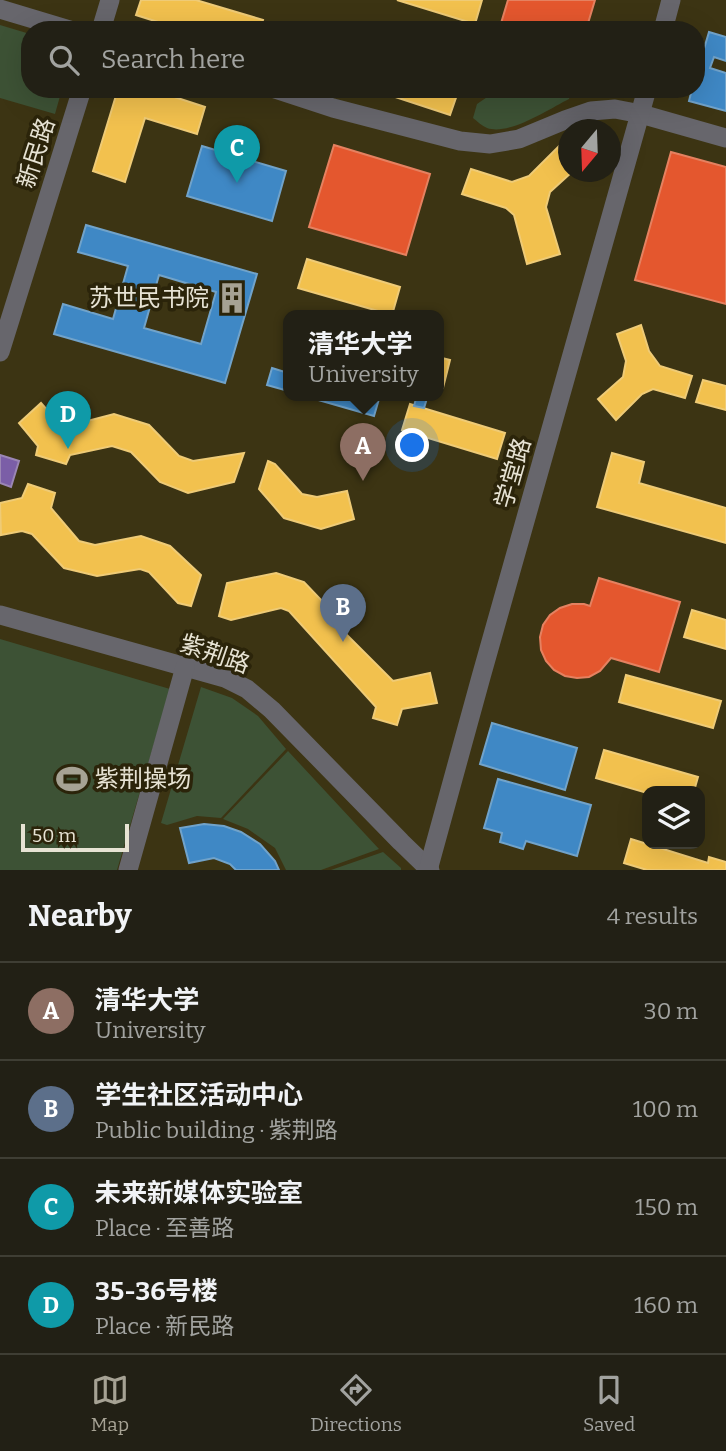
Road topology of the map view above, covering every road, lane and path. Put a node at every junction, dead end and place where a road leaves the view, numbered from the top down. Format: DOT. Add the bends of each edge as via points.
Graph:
graph roads {
  1 [pos="110,0"];
  2 [pos="671,0"];
  3 [pos="0,9"];
  4 [pos="40,21"];
  5 [pos="104,21"];
  6 [pos="665,21"];
  7 [pos="79,98"];
  8 [pos="302,98"];
  9 [pos="645,98"];
  10 [pos="641,114"];
  11 [pos="726,138"];
  12 [pos="0,352"];
  13 [pos="0,615"];
  14 [pos="185,667"];
  15 [pos="128,870"];
  16 [pos="429,870"];
  1 -- 5 [label="street"];
  2 -- 6 [label="street"];
  3 -- 4 [label="street"];
  7 -- 12 [label="street, 新民路"];
  8 -- 10 [label="street" via="460,141 491,144 519,139 591,111"];
  9 -- 10 [label="street, 学堂路"];
  10 -- 11 [label="street"];
  10 -- 16 [label="street, 学堂路"];
  13 -- 14 [label="street, 紫荆路"];
  14 -- 15 [label="street"];
  14 -- 16 [label="street, 紫荆路" via="247,689"];
}
